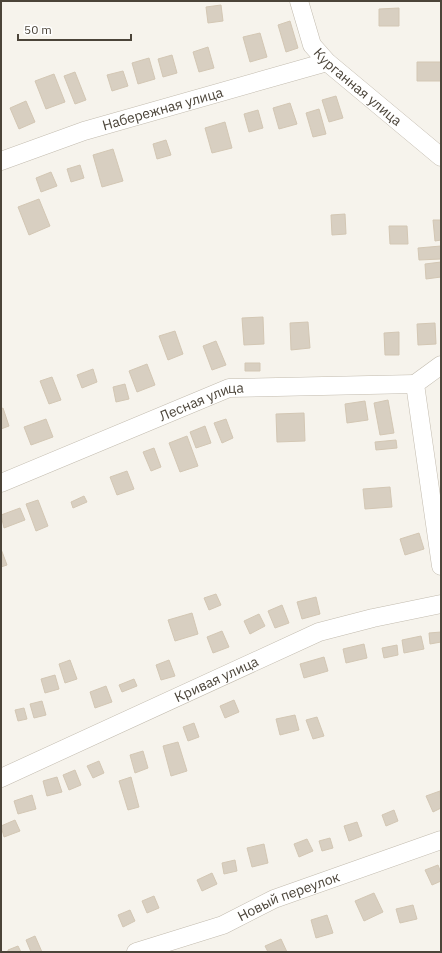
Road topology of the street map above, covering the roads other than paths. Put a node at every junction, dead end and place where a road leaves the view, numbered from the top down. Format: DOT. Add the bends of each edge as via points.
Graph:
graph roads {
  1 [pos="298,1"];
  2 [pos="327,62"];
  3 [pos="441,157"];
  4 [pos="1,161"];
  5 [pos="441,365"];
  6 [pos="415,384"];
  7 [pos="1,483"];
  8 [pos="441,566"];
  9 [pos="441,604"];
  10 [pos="1,778"];
  11 [pos="441,840"];
  12 [pos="136,952"];
  1 -- 2 [label="street, Курганная улица" via="312,45"];
  2 -- 3 [label="street, Курганная улица"];
  2 -- 4 [label="street, Набережная улица" via="84,131"];
  5 -- 6 [label="street"];
  6 -- 7 [label="street, Лесная улица" via="229,388"];
  6 -- 8 [label="street"];
  9 -- 10 [label="street, Кривая улица" via="319,632"];
  11 -- 12 [label="street, Новый переулок" via="274,899 223,925"];
}
